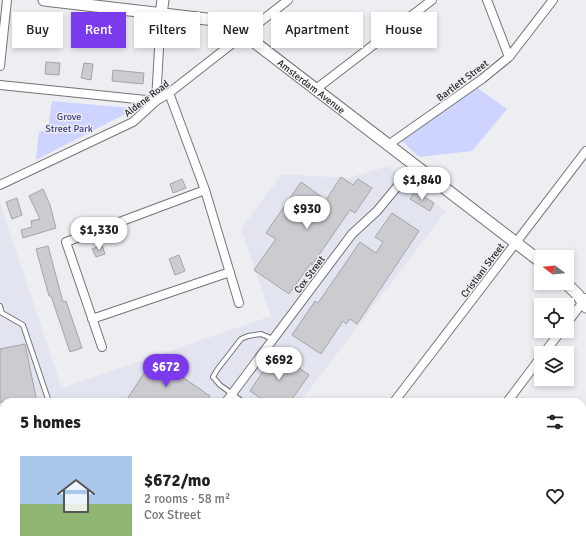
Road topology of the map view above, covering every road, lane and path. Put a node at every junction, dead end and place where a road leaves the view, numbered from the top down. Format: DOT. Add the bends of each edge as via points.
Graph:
graph roads {
  1 [pos="7,0"];
  2 [pos="44,0"];
  3 [pos="163,0"];
  4 [pos="288,0"];
  5 [pos="432,0"];
  6 [pos="487,0"];
  7 [pos="552,0"];
  8 [pos="144,12"];
  9 [pos="161,12"];
  10 [pos="263,19"];
  11 [pos="159,48"];
  12 [pos="226,48"];
  13 [pos="262,48"];
  14 [pos="508,57"];
  15 [pos="0,66"];
  16 [pos="0,86"];
  17 [pos="316,89"];
  18 [pos="169,94"];
  19 [pos="156,101"];
  20 [pos="388,145"];
  21 [pos="586,151"];
  22 [pos="415,165"];
  23 [pos="0,185"];
  24 [pos="205,190"];
  25 [pos="516,243"];
  26 [pos="534,257"];
  27 [pos="230,272"];
  28 [pos="573,290"];
  29 [pos="585,302"];
  30 [pos="239,303"];
  31 [pos="0,306"];
  32 [pos="574,315"];
  33 [pos="92,319"];
  34 [pos="556,338"];
  35 [pos="273,339"];
  36 [pos="549,346"];
  37 [pos="102,347"];
  38 [pos="534,366"];
  39 [pos="232,394"];
  40 [pos="48,398"];
  41 [pos="229,398"];
  42 [pos="238,398"];
  43 [pos="397,398"];
  44 [pos="510,398"];
  1 -- 15 [label="street"];
  2 -- 8 [label="main road, Amsterdam Avenue"];
  3 -- 9 [label="main road"];
  4 -- 10 [label="street, Aldene Road"];
  5 -- 17 [label="street"];
  6 -- 14 [label="street"];
  7 -- 14 [label="street, Bartlett Street"];
  11 -- 19 [label="street"];
  12 -- 18 [label="street, Aldene Road"];
  13 -- 17 [label="main road, Amsterdam Avenue"];
  14 -- 20 [label="street, Bartlett Street"];
  16 -- 19 [label="street"];
  17 -- 20 [label="main road, Amsterdam Avenue"];
  18 -- 19 [label="street, Aldene Road"];
  18 -- 24 [label="street"];
  19 -- 23 [label="street, Aldene Road" via="133,122"];
  20 -- 22 [label="main road, Amsterdam Avenue"];
  21 -- 25 [label="street, Cristiani Street"];
  22 -- 25 [label="main road, Amsterdam Avenue"];
  22 -- 35 [label="street, Cox Street" via="377,211 352,234"];
  24 -- 27 [label="street"];
  24 -- 33 [label="street" via="66,242"];
  25 -- 26 [label="main road, Amsterdam Avenue"];
  25 -- 43 [label="street, Cristiani Street"];
  27 -- 30 [label="street"];
  27 -- 33 [label="street"];
  28 -- 29 [label="main road"];
  29 -- 32 [label="street"];
  31 -- 40 [label="lane" via="2,313 23,325"];
  33 -- 37 [label="street"];
  34 -- 36 [label="street"];
  35 -- 39 [label="street, Cox Street"];
  35 -- 39 [label="lane" via="261,334 241,339 217,370 213,377"];
  38 -- 44 [label="street"];
  39 -- 41 [label="street, Cox Street"];
  39 -- 42 [label="lane"];
}
